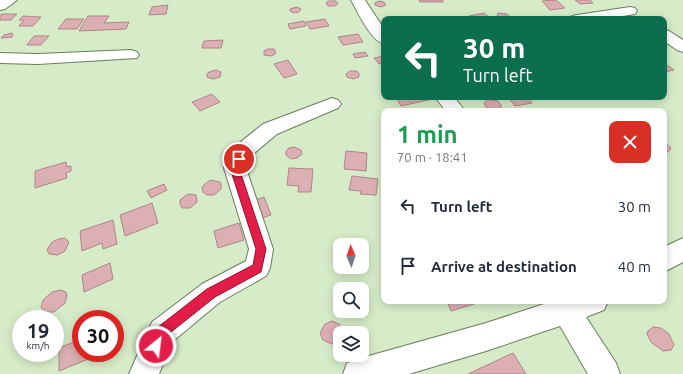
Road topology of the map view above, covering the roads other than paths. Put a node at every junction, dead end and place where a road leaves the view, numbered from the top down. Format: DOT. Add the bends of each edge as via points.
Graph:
graph roads {
  1 [pos="10,0"];
  2 [pos="358,0"];
  3 [pos="613,0"];
  4 [pos="0,6"];
  5 [pos="630,11"];
  6 [pos="597,16"];
  7 [pos="638,16"];
  8 [pos="381,35"];
  9 [pos="667,36"];
  10 [pos="683,47"];
  11 [pos="131,55"];
  12 [pos="0,58"];
  13 [pos="447,100"];
  14 [pos="332,104"];
  15 [pos="453,108"];
  16 [pos="683,249"];
  17 [pos="667,259"];
  18 [pos="576,304"];
  19 [pos="564,306"];
  20 [pos="144,374"];
  21 [pos="358,374"];
  22 [pos="605,374"];
  1 -- 4 [label="street"];
  2 -- 8 [label="street"];
  3 -- 5 [label="street"];
  5 -- 6 [label="street"];
  5 -- 7 [label="street"];
  9 -- 10 [label="street"];
  11 -- 12 [label="street"];
  13 -- 15 [label="street"];
  14 -- 20 [label="street" via="270,129 244,150 235,168 261,249 257,268 211,293 162,332"];
  16 -- 17 [label="street"];
  18 -- 19 [label="street"];
  19 -- 21 [label="street" via="486,337"];
  19 -- 22 [label="street"];
}
